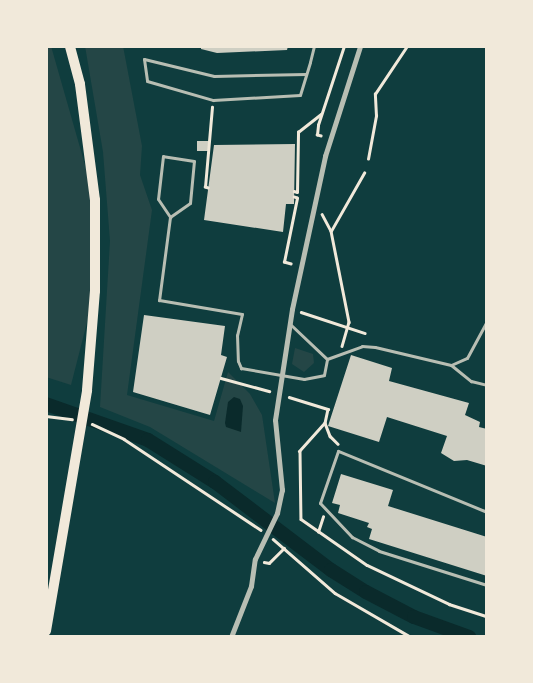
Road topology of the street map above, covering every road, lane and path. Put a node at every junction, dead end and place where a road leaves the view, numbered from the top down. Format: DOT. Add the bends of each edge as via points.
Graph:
graph roads {
  1 [pos="70,46"];
  2 [pos="314,46"];
  3 [pos="344,46"];
  4 [pos="360,46"];
  5 [pos="406,46"];
  6 [pos="306,74"];
  7 [pos="322,114"];
  8 [pos="211,117"];
  9 [pos="330,139"];
  10 [pos="368,159"];
  11 [pos="364,173"];
  12 [pos="208,188"];
  13 [pos="321,213"];
  14 [pos="170,217"];
  15 [pos="331,231"];
  16 [pos="291,264"];
  17 [pos="302,312"];
  18 [pos="487,321"];
  19 [pos="290,324"];
  20 [pos="348,327"];
  21 [pos="365,333"];
  22 [pos="340,354"];
  23 [pos="327,359"];
  24 [pos="451,365"];
  25 [pos="282,374"];
  26 [pos="221,378"];
  27 [pos="487,385"];
  28 [pos="269,391"];
  29 [pos="289,398"];
  30 [pos="46,416"];
  31 [pos="79,420"];
  32 [pos="86,422"];
  33 [pos="338,451"];
  34 [pos="325,508"];
  35 [pos="487,512"];
  36 [pos="318,532"];
  37 [pos="284,548"];
  38 [pos="255,559"];
  39 [pos="487,585"];
  40 [pos="46,631"];
  41 [pos="230,637"];
  42 [pos="411,637"];
  1 -- 40 [label="main road" via="80,84 95,200 95,290 87,390"];
  2 -- 6 [label="lane"];
  3 -- 7 [label="path"];
  4 -- 9 [label="street"];
  5 -- 10 [label="path" via="375,94 376,116"];
  6 -- 6 [label="lane" via="300,95 213,100 147,81 144,60 214,76"];
  7 -- 9 [label="path" via="316,135"];
  7 -- 16 [label="path" via="298,132 296,198 284,262"];
  8 -- 12 [label="path" via="205,187"];
  9 -- 19 [label="street" via="302,256"];
  11 -- 15 [label="path"];
  13 -- 15 [label="path"];
  14 -- 14 [label="lane" via="158,199 162,156 194,161 190,203"];
  14 -- 25 [label="lane" via="159,300 242,314 237,335 241,368"];
  15 -- 20 [label="path"];
  17 -- 20 [label="path"];
  18 -- 24 [label="lane" via="467,358"];
  19 -- 23 [label="lane"];
  19 -- 25 [label="street"];
  20 -- 21 [label="path"];
  20 -- 22 [label="path"];
  22 -- 23 [label="lane"];
  22 -- 24 [label="lane" via="362,346 375,347"];
  23 -- 25 [label="lane" via="324,375 304,379"];
  24 -- 27 [label="lane" via="471,381"];
  25 -- 38 [label="street" via="275,427 282,490 277,513"];
  26 -- 28 [label="path"];
  29 -- 33 [label="path" via="328,409 325,422 330,436 338,441"];
  30 -- 31 [label="path"];
  32 -- 37 [label="path" via="124,439"];
  33 -- 34 [label="lane" via="320,503"];
  33 -- 35 [label="lane"];
  34 -- 36 [label="path"];
  34 -- 39 [label="lane" via="352,537 379,551"];
  37 -- 38 [label="path" via="269,563"];
  37 -- 42 [label="path" via="335,593"];
  38 -- 41 [label="street" via="251,586"];
}
